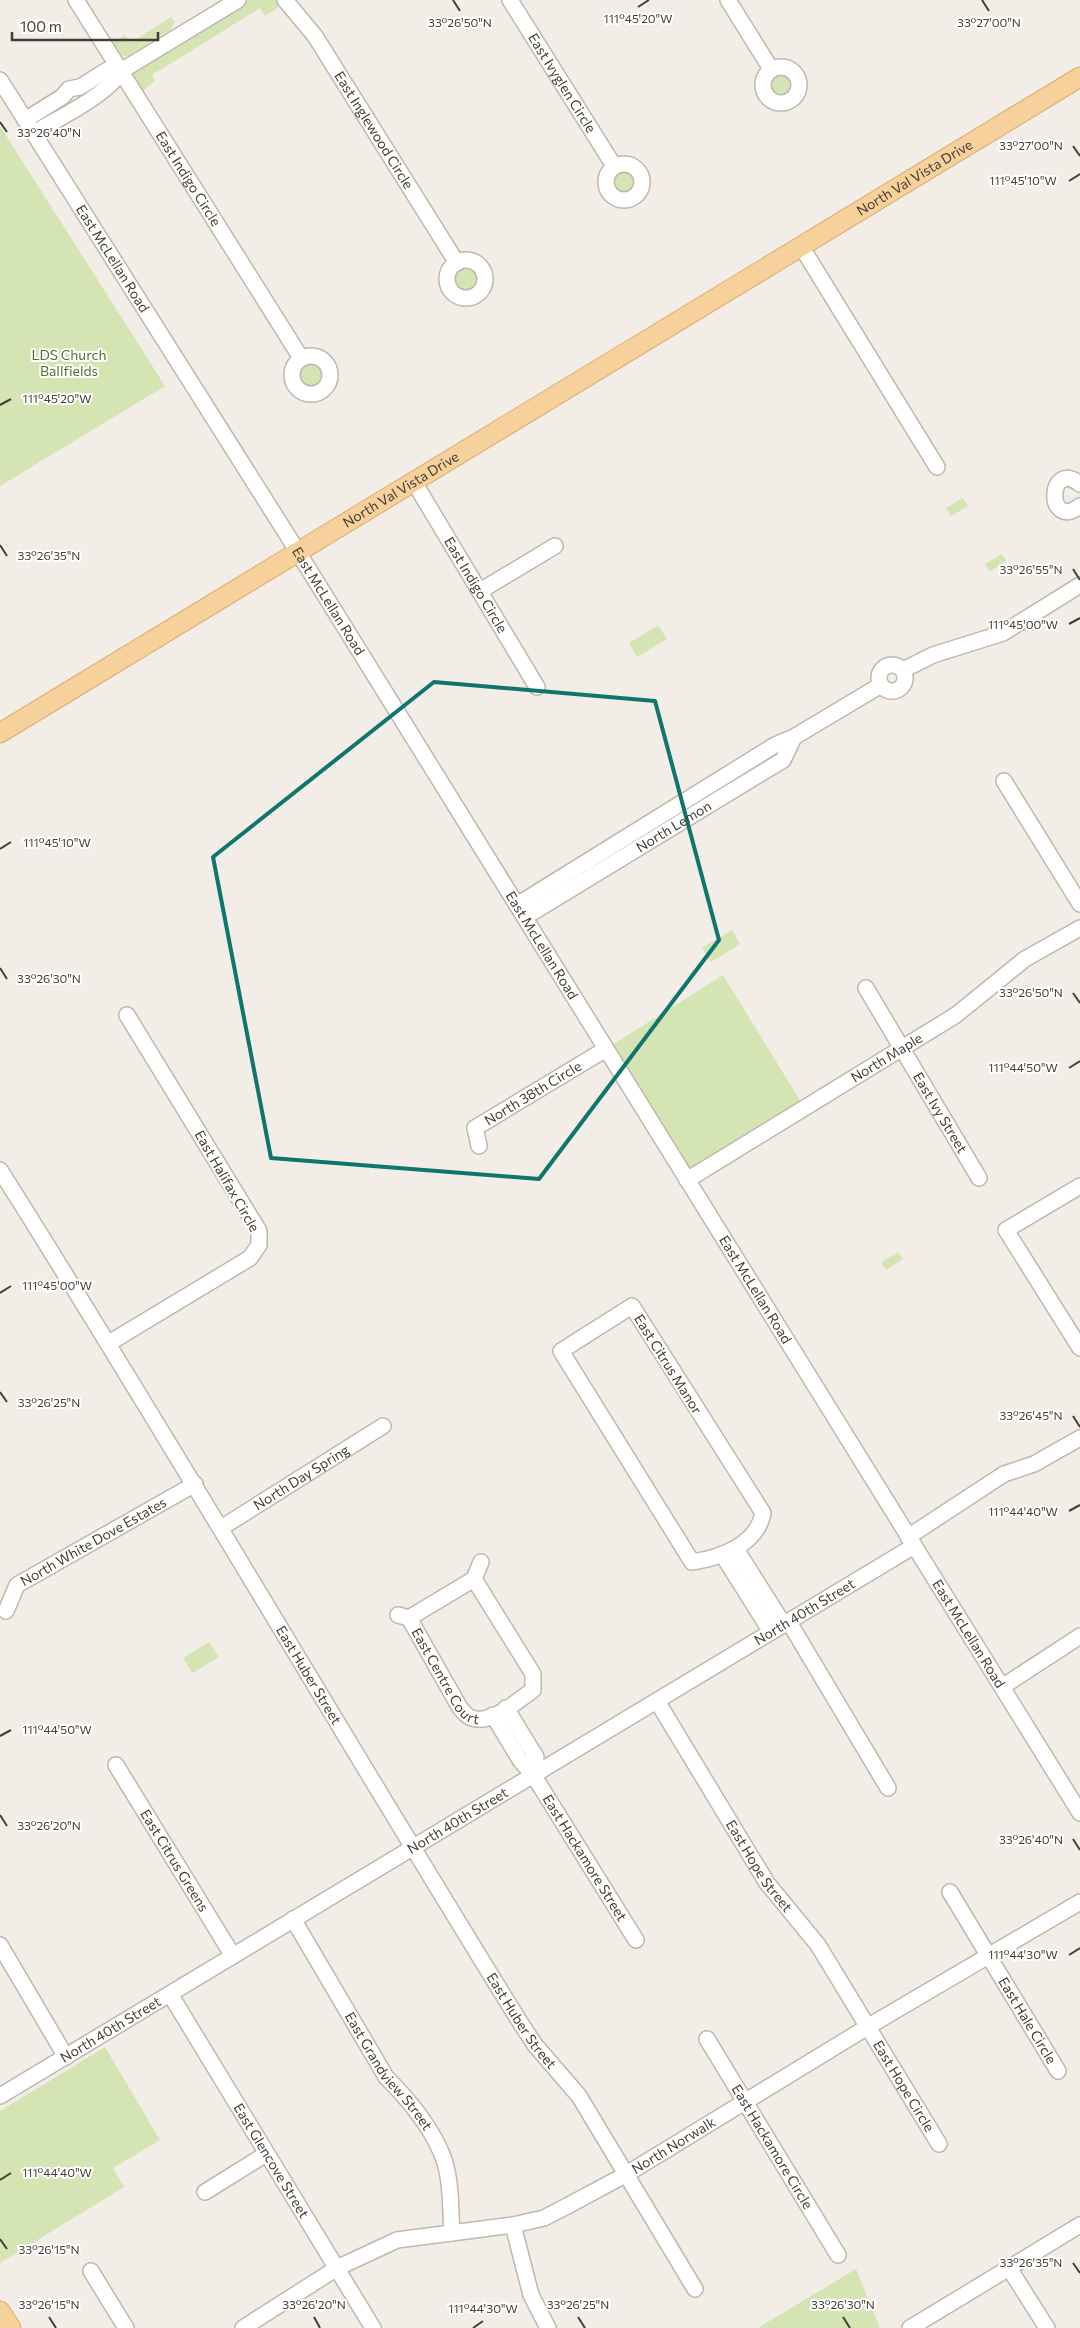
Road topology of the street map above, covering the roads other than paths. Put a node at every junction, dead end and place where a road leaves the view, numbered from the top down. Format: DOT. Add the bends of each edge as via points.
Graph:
graph roads {
  1 [pos="76,0"];
  2 [pos="238,0"];
  3 [pos="286,0"];
  4 [pos="510,0"];
  5 [pos="728,0"];
  6 [pos="772,69"];
  7 [pos="121,71"];
  8 [pos="1080,77"];
  9 [pos="0,80"];
  10 [pos="84,93"];
  11 [pos="62,97"];
  12 [pos="70,110"];
  13 [pos="25,120"];
  14 [pos="34,133"];
  15 [pos="614,166"];
  16 [pos="800,246"];
  17 [pos="457,262"];
  18 [pos="301,358"];
  19 [pos="937,467"];
  20 [pos="414,482"];
  21 [pos="1080,484"];
  22 [pos="1079,508"];
  23 [pos="555,546"];
  24 [pos="298,552"];
  25 [pos="1080,585"];
  26 [pos="480,591"];
  27 [pos="537,687"];
  28 [pos="0,734"];
  29 [pos="794,738"];
  30 [pos="728,774"];
  31 [pos="1004,781"];
  32 [pos="737,789"];
  33 [pos="607,859"];
  34 [pos="1080,904"];
  35 [pos="521,911"];
  36 [pos="1080,928"];
  37 [pos="866,988"];
  38 [pos="127,1015"];
  39 [pos="901,1048"];
  40 [pos="606,1049"];
  41 [pos="479,1146"];
  42 [pos="0,1170"];
  43 [pos="979,1178"];
  44 [pos="687,1180"];
  45 [pos="1080,1186"];
  46 [pos="109,1343"];
  47 [pos="1080,1348"];
  48 [pos="383,1426"];
  49 [pos="1080,1438"];
  50 [pos="195,1484"];
  51 [pos="221,1528"];
  52 [pos="911,1542"];
  53 [pos="729,1551"];
  54 [pos="481,1562"];
  55 [pos="474,1579"];
  56 [pos="6,1610"];
  57 [pos="781,1626"];
  58 [pos="1080,1636"];
  59 [pos="1002,1687"];
  60 [pos="657,1700"];
  61 [pos="506,1708"];
  62 [pos="493,1715"];
  63 [pos="519,1728"];
  64 [pos="505,1736"];
  65 [pos="116,1765"];
  66 [pos="534,1776"];
  67 [pos="888,1788"];
  68 [pos="1080,1813"];
  69 [pos="412,1848"];
  70 [pos="950,1892"];
  71 [pos="1080,1902"];
  72 [pos="293,1919"];
  73 [pos="636,1940"];
  74 [pos="0,1945"];
  75 [pos="233,1956"];
  76 [pos="988,1956"];
  77 [pos="170,1994"];
  78 [pos="868,2026"];
  79 [pos="707,2039"];
  80 [pos="66,2057"];
  81 [pos="1058,2071"];
  82 [pos="0,2096"];
  83 [pos="746,2102"];
  84 [pos="940,2144"];
  85 [pos="266,2154"];
  86 [pos="625,2175"];
  87 [pos="205,2192"];
  88 [pos="512,2225"];
  89 [pos="1080,2225"];
  90 [pos="452,2233"];
  91 [pos="838,2255"];
  92 [pos="337,2268"];
  93 [pos="1009,2268"];
  94 [pos="91,2271"];
  95 [pos="695,2289"];
  96 [pos="0,2310"];
  97 [pos="11,2328"];
  98 [pos="126,2328"];
  99 [pos="243,2328"];
  100 [pos="373,2328"];
  101 [pos="548,2328"];
  102 [pos="910,2328"];
  103 [pos="1047,2328"];
  1 -- 7 [label="street, East Indigo Circle"];
  2 -- 7 [label="street"];
  3 -- 17 [label="street, East Inglewood Circle" via="315,36"];
  4 -- 15 [label="street, East Ivyglen Circle"];
  5 -- 6 [label="street"];
  7 -- 10 [label="street" via="107,70"];
  7 -- 18 [label="street, East Indigo Circle"];
  8 -- 16 [label="main road, North Val Vista Drive"];
  9 -- 13 [label="street, East McLellan Road"];
  10 -- 11 [label="street" via="69,89"];
  10 -- 12 [label="street" via="80,108"];
  11 -- 12 [label="street"];
  11 -- 13 [label="street"];
  12 -- 14 [label="street"];
  13 -- 14 [label="street, East McLellan Road"];
  14 -- 24 [label="street, East McLellan Road"];
  16 -- 19 [label="street"];
  16 -- 20 [label="main road, North Val Vista Drive"];
  20 -- 24 [label="main road, North Val Vista Drive"];
  20 -- 26 [label="street, East Indigo Circle"];
  21 -- 22 [label="street" via="1064,480 1054,492 1055,502 1063,510"];
  23 -- 26 [label="street"];
  24 -- 28 [label="main road, North Val Vista Drive"];
  24 -- 35 [label="street, East McLellan Road"];
  25 -- 29 [label="street, North Lemon" via="1003,633 933,655 903,670 905,680 899,689 889,690 881,684"];
  26 -- 27 [label="street, East Indigo Circle"];
  29 -- 30 [label="street, North Lemon" via="775,745"];
  29 -- 32 [label="street, North Lemon" via="783,760"];
  30 -- 32 [label="street"];
  30 -- 33 [label="street, North Lemon"];
  31 -- 34 [label="street"];
  32 -- 33 [label="street, North Lemon"];
  33 -- 35 [label="street, North Lemon"];
  35 -- 40 [label="street, East McLellan Road"];
  36 -- 39 [label="street, North Maple" via="1025,959 956,1015"];
  37 -- 39 [label="street, East Ivy Street"];
  38 -- 46 [label="street, East Halifax Circle" via="259,1231 259,1245 250,1258"];
  39 -- 43 [label="street, East Ivy Street"];
  39 -- 44 [label="street, North Maple"];
  40 -- 41 [label="street, North 38th Circle" via="475,1128"];
  40 -- 44 [label="street, East McLellan Road"];
  42 -- 46 [label="street, East Huber Street"];
  44 -- 52 [label="street, East McLellan Road"];
  45 -- 47 [label="street" via="1006,1230"];
  46 -- 50 [label="street, East Huber Street"];
  48 -- 51 [label="street, North Day Spring"];
  49 -- 52 [label="street, North 40th Street" via="1034,1464 1004,1474"];
  50 -- 51 [label="street, East Huber Street"];
  50 -- 56 [label="street, North White Dove Estates" via="17,1585"];
  51 -- 69 [label="street, East Huber Street"];
  52 -- 57 [label="street, North 40th Street"];
  52 -- 59 [label="street, East McLellan Road"];
  53 -- 53 [label="street, East Citrus Manor" via="708,1560 692,1562 561,1350 632,1306 763,1513 760,1527"];
  53 -- 57 [label="street"];
  54 -- 55 [label="street"];
  55 -- 61 [label="street, East Centre Court" via="533,1674 533,1690"];
  55 -- 62 [label="street, East Centre Court" via="403,1617 460,1708 471,1718"];
  57 -- 60 [label="street, North 40th Street"];
  57 -- 67 [label="street"];
  58 -- 59 [label="street"];
  59 -- 68 [label="street, East McLellan Road"];
  60 -- 66 [label="street, North 40th Street"];
  60 -- 78 [label="street, East Hope Street" via="767,1883 818,1944"];
  61 -- 62 [label="street, East Centre Court"];
  61 -- 63 [label="street, East Centre Court"];
  62 -- 64 [label="street, East Centre Court"];
  63 -- 64 [label="street"];
  63 -- 66 [label="street, East Centre Court" via="536,1757"];
  64 -- 66 [label="street, East Centre Court"];
  65 -- 75 [label="street, East Citrus Greens"];
  66 -- 69 [label="street, North 40th Street"];
  66 -- 73 [label="street, East Hackamore Street"];
  69 -- 72 [label="street, North 40th Street"];
  69 -- 86 [label="street, East Huber Street" via="531,2039 579,2096"];
  70 -- 76 [label="street, East Hale Circle"];
  71 -- 76 [label="street, North Norwalk"];
  72 -- 75 [label="street, North 40th Street"];
  72 -- 90 [label="street, East Grandview Street" via="386,2077 407,2098 442,2152 449,2188"];
  74 -- 80 [label="street"];
  75 -- 77 [label="street, North 40th Street"];
  76 -- 78 [label="street, North Norwalk"];
  76 -- 81 [label="street, East Hale Circle"];
  77 -- 80 [label="street, North 40th Street"];
  77 -- 85 [label="street, East Glencove Street"];
  78 -- 83 [label="street, North Norwalk"];
  78 -- 84 [label="street, East Hope Circle"];
  79 -- 83 [label="street, East Hackamore Circle"];
  80 -- 82 [label="street, North 40th Street"];
  83 -- 86 [label="street, North Norwalk"];
  83 -- 91 [label="street, East Hackamore Circle"];
  85 -- 87 [label="street"];
  85 -- 92 [label="street, East Glencove Street"];
  86 -- 88 [label="street, North Norwalk" via="544,2218"];
  86 -- 95 [label="street, East Huber Street"];
  88 -- 90 [label="street, North Norwalk"];
  88 -- 101 [label="street" via="531,2295"];
  89 -- 93 [label="street"];
  90 -- 92 [label="street, North Norwalk" via="398,2240"];
  92 -- 99 [label="street, North Norwalk"];
  92 -- 100 [label="street, East Glencove Street"];
  93 -- 102 [label="street"];
  93 -- 103 [label="street"];
  94 -- 98 [label="street"];
  96 -- 97 [label="main road"];
}
